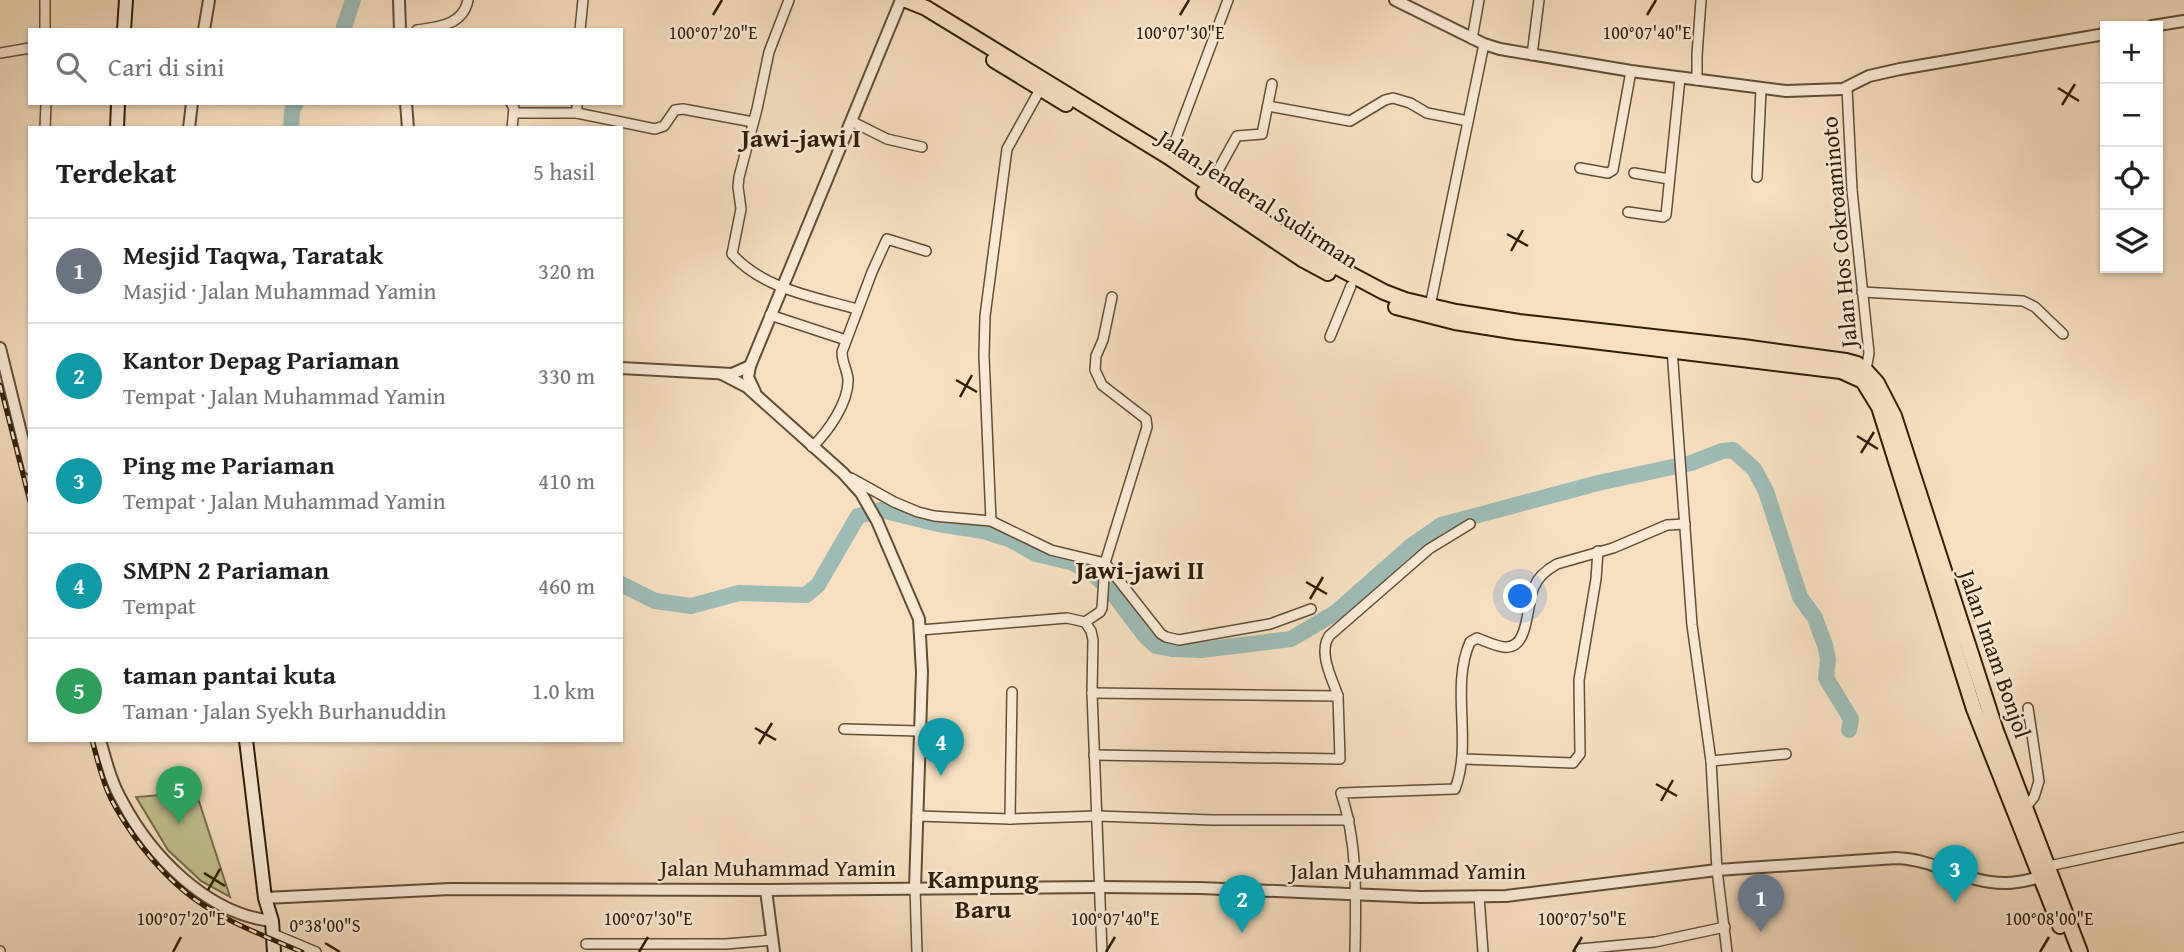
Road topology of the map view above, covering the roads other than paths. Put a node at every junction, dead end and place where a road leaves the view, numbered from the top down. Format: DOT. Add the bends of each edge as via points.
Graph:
graph roads {
  1 [pos="45,0"];
  2 [pos="126,0"];
  3 [pos="209,0"];
  4 [pos="399,0"];
  5 [pos="468,0"];
  6 [pos="583,0"];
  7 [pos="789,0"];
  8 [pos="1227,0"];
  9 [pos="1395,0"];
  10 [pos="1479,0"];
  11 [pos="1539,0"];
  12 [pos="1701,0"];
  13 [pos="907,2"];
  14 [pos="2184,21"];
  15 [pos="2163,24"];
  16 [pos="45,28"];
  17 [pos="124,28"];
  18 [pos="204,28"];
  19 [pos="400,28"];
  20 [pos="430,28"];
  21 [pos="580,28"];
  22 [pos="2100,35"];
  23 [pos="1472,38"];
  24 [pos="1484,44"];
  25 [pos="28,48"];
  26 [pos="0,53"];
  27 [pos="1532,55"];
  28 [pos="1631,71"];
  29 [pos="1680,78"];
  30 [pos="1698,80"];
  31 [pos="1272,83"];
  32 [pos="1043,84"];
  33 [pos="1847,88"];
  34 [pos="1761,89"];
  35 [pos="46,105"];
  36 [pos="118,105"];
  37 [pos="192,105"];
  38 [pos="406,105"];
  39 [pos="1268,106"];
  40 [pos="513,108"];
  41 [pos="577,108"];
  42 [pos="851,121"];
  43 [pos="1468,121"];
  44 [pos="753,122"];
  45 [pos="45,126"];
  46 [pos="117,126"];
  47 [pos="189,126"];
  48 [pos="408,126"];
  49 [pos="512,126"];
  50 [pos="922,147"];
  51 [pos="1168,157"];
  52 [pos="1580,168"];
  53 [pos="1634,173"];
  54 [pos="1757,177"];
  55 [pos="1669,179"];
  56 [pos="1210,186"];
  57 [pos="1628,212"];
  58 [pos="1242,214"];
  59 [pos="926,251"];
  60 [pos="1351,286"];
  61 [pos="781,288"];
  62 [pos="1862,292"];
  63 [pos="1112,297"];
  64 [pos="1430,306"];
  65 [pos="857,309"];
  66 [pos="770,316"];
  67 [pos="1519,327"];
  68 [pos="2063,334"];
  69 [pos="1330,337"];
  70 [pos="846,340"];
  71 [pos="0,348"];
  72 [pos="1672,349"];
  73 [pos="1742,353"];
  74 [pos="750,366"];
  75 [pos="623,368"];
  76 [pos="722,374"];
  77 [pos="1864,374"];
  78 [pos="760,401"];
  79 [pos="812,447"];
  80 [pos="28,461"];
  81 [pos="844,473"];
  82 [pos="991,522"];
  83 [pos="1470,524"];
  84 [pos="1685,524"];
  85 [pos="1598,551"];
  86 [pos="1931,551"];
  87 [pos="1105,564"];
  88 [pos="1311,609"];
  89 [pos="1085,622"];
  90 [pos="921,630"];
  91 [pos="1012,692"];
  92 [pos="1092,693"];
  93 [pos="1338,696"];
  94 [pos="1988,703"];
  95 [pos="2028,708"];
  96 [pos="1974,709"];
  97 [pos="844,729"];
  98 [pos="919,731"];
  99 [pos="101,742"];
  100 [pos="246,742"];
  101 [pos="1786,754"];
  102 [pos="1094,755"];
  103 [pos="1463,759"];
  104 [pos="1711,761"];
  105 [pos="2025,807"];
  106 [pos="917,816"];
  107 [pos="1097,816"];
  108 [pos="1010,818"];
  109 [pos="1349,820"];
  110 [pos="2184,837"];
  111 [pos="1717,870"];
  112 [pos="914,872"];
  113 [pos="2048,873"];
  114 [pos="1099,887"];
  115 [pos="894,888"];
  116 [pos="915,888"];
  117 [pos="766,890"];
  118 [pos="1356,894"];
  119 [pos="1479,896"];
  120 [pos="265,898"];
  121 [pos="272,928"];
  122 [pos="1725,928"];
  123 [pos="772,940"];
  124 [pos="586,944"];
  125 [pos="1627,948"];
  126 [pos="1580,949"];
  127 [pos="274,952"];
  128 [pos="316,952"];
  129 [pos="774,952"];
  130 [pos="917,952"];
  131 [pos="1102,952"];
  132 [pos="1355,952"];
  133 [pos="1483,952"];
  134 [pos="1727,952"];
  135 [pos="2070,952"];
  136 [pos="2080,952"];
  1 -- 16 [label="street"];
  2 -- 17 [label="main road"];
  3 -- 18 [label="street"];
  4 -- 19 [label="street"];
  5 -- 20 [label="street" via="464,13 456,19"];
  6 -- 21 [label="street"];
  7 -- 44 [label="street" via="769,52"];
  8 -- 51 [label="street"];
  9 -- 23 [label="street"];
  10 -- 23 [label="street"];
  11 -- 27 [label="street"];
  12 -- 30 [label="street"];
  13 -- 32 [label="main road, Jalan Jenderal Sudirman" via="921,16"];
  13 -- 42 [label="street"];
  14 -- 15 [label="street"];
  22 -- 33 [label="street" via="1900,69 1869,76"];
  23 -- 24 [label="street"];
  24 -- 27 [label="street"];
  24 -- 43 [label="street"];
  25 -- 26 [label="street"];
  27 -- 28 [label="street"];
  28 -- 29 [label="street"];
  28 -- 52 [label="street" via="1613,170"];
  29 -- 30 [label="street"];
  29 -- 55 [label="street"];
  30 -- 34 [label="street"];
  31 -- 39 [label="street"];
  32 -- 51 [label="main road, Jalan Jenderal Sudirman"];
  32 -- 58 [label="main road, Jalan Jenderal Sudirman"];
  32 -- 82 [label="street" via="1007,149 986,305"];
  33 -- 34 [label="street"];
  33 -- 62 [label="street, Jalan Hos Cokroaminoto"];
  34 -- 54 [label="street"];
  35 -- 45 [label="street"];
  36 -- 46 [label="main road"];
  37 -- 47 [label="street"];
  38 -- 48 [label="street"];
  39 -- 43 [label="street" via="1350,121 1393,98 1423,112"];
  39 -- 56 [label="street" via="1262,134 1237,135"];
  40 -- 41 [label="street"];
  40 -- 49 [label="street"];
  41 -- 44 [label="street" via="655,129 664,126 675,110 683,109"];
  42 -- 50 [label="street" via="887,139"];
  42 -- 61 [label="street"];
  43 -- 64 [label="street"];
  44 -- 61 [label="street" via="739,177 741,209 732,254"];
  51 -- 56 [label="main road, Jalan Jenderal Sudirman"];
  53 -- 55 [label="street"];
  55 -- 57 [label="street" via="1665,217"];
  56 -- 58 [label="main road, Jalan Jenderal Sudirman"];
  58 -- 60 [label="main road, Jalan Jenderal Sudirman" via="1302,259"];
  58 -- 64 [label="main road, Jalan Jenderal Sudirman" via="1355,278"];
  59 -- 65 [label="street" via="887,239"];
  60 -- 67 [label="main road, Jalan Jenderal Sudirman" via="1428,316"];
  60 -- 69 [label="street"];
  61 -- 65 [label="street"];
  61 -- 66 [label="street"];
  62 -- 68 [label="street" via="2022,301"];
  62 -- 77 [label="street, Jalan Hos Cokroaminoto" via="1868,354"];
  63 -- 87 [label="street" via="1095,370 1102,385 1147,423"];
  64 -- 67 [label="main road, Jalan Jenderal Sudirman"];
  65 -- 70 [label="street"];
  66 -- 70 [label="street"];
  66 -- 74 [label="street"];
  67 -- 72 [label="main road, Jalan Jenderal Sudirman"];
  67 -- 73 [label="main road, Jalan Jenderal Sudirman"];
  70 -- 79 [label="street" via="842,358 848,385 833,423"];
  71 -- 80 [label="street"];
  72 -- 73 [label="main road, Jalan Jenderal Sudirman"];
  72 -- 84 [label="street"];
  73 -- 77 [label="main road, Jalan Jenderal Sudirman"];
  74 -- 76 [label="street"];
  74 -- 78 [label="street" via="748,377"];
  75 -- 76 [label="street"];
  76 -- 78 [label="street" via="737,380"];
  77 -- 86 [label="main road, Jalan Imam Bonjol"];
  78 -- 79 [label="street"];
  79 -- 81 [label="street"];
  81 -- 82 [label="street" via="918,512"];
  81 -- 90 [label="street" via="877,521"];
  82 -- 87 [label="street" via="1061,554"];
  83 -- 93 [label="street" via="1429,549 1329,636 1324,652"];
  84 -- 85 [label="street" via="1667,525"];
  84 -- 104 [label="street" via="1692,625"];
  85 -- 103 [label="street" via="1557,564 1539,579 1528,602 1525,630 1514,646 1477,638 1470,642 1461,692"];
  85 -- 103 [label="street" via="1579,680 1578,759 1573,763"];
  86 -- 94 [label="main road, Jalan Imam Bonjol"];
  86 -- 96 [label="main road, Jalan Imam Bonjol"];
  87 -- 88 [label="street" via="1161,634 1171,639 1270,624"];
  87 -- 89 [label="street" via="1100,612"];
  89 -- 90 [label="street" via="1067,618"];
  89 -- 92 [label="street" via="1093,640"];
  90 -- 98 [label="street"];
  91 -- 108 [label="street"];
  92 -- 93 [label="street"];
  92 -- 102 [label="street"];
  93 -- 102 [label="street" via="1340,759"];
  94 -- 96 [label="main road"];
  94 -- 105 [label="main road, Jalan Imam Bonjol"];
  95 -- 105 [label="street" via="2039,781"];
  96 -- 113 [label="main road, Jalan Imam Bonjol"];
  97 -- 98 [label="street"];
  98 -- 106 [label="street"];
  99 -- 121 [label="street" via="121,800 163,858 219,904"];
  100 -- 120 [label="main road"];
  101 -- 104 [label="street"];
  102 -- 107 [label="street"];
  103 -- 109 [label="street" via="1453,790 1341,793"];
  104 -- 111 [label="street"];
  105 -- 113 [label="main road, Jalan Imam Bonjol"];
  106 -- 108 [label="street"];
  106 -- 112 [label="street"];
  107 -- 108 [label="street"];
  107 -- 109 [label="street"];
  107 -- 114 [label="street"];
  109 -- 118 [label="street"];
  110 -- 113 [label="street"];
  111 -- 113 [label="street, Jalan Muhammad Yamin" via="1903,858 1989,882 2019,882"];
  111 -- 119 [label="street, Jalan Muhammad Yamin"];
  111 -- 122 [label="street"];
  112 -- 115 [label="street"];
  112 -- 116 [label="street"];
  113 -- 135 [label="main road, Jalan Imam Bonjol"];
  113 -- 136 [label="main road, Jalan Imam Bonjol"];
  114 -- 116 [label="street, Jalan Muhammad Yamin"];
  114 -- 118 [label="street, Jalan Muhammad Yamin"];
  114 -- 131 [label="street"];
  115 -- 116 [label="street, Jalan Muhammad Yamin"];
  115 -- 117 [label="street, Jalan Muhammad Yamin"];
  116 -- 130 [label="street"];
  117 -- 120 [label="street, Jalan Muhammad Yamin" via="451,889"];
  117 -- 123 [label="street"];
  118 -- 119 [label="street, Jalan Muhammad Yamin"];
  118 -- 132 [label="street"];
  119 -- 133 [label="street"];
  120 -- 121 [label="main road"];
  121 -- 127 [label="main road"];
  121 -- 128 [label="street"];
  122 -- 125 [label="street"];
  122 -- 134 [label="street"];
  123 -- 124 [label="street"];
  123 -- 129 [label="street"];
  125 -- 126 [label="street"];
}
